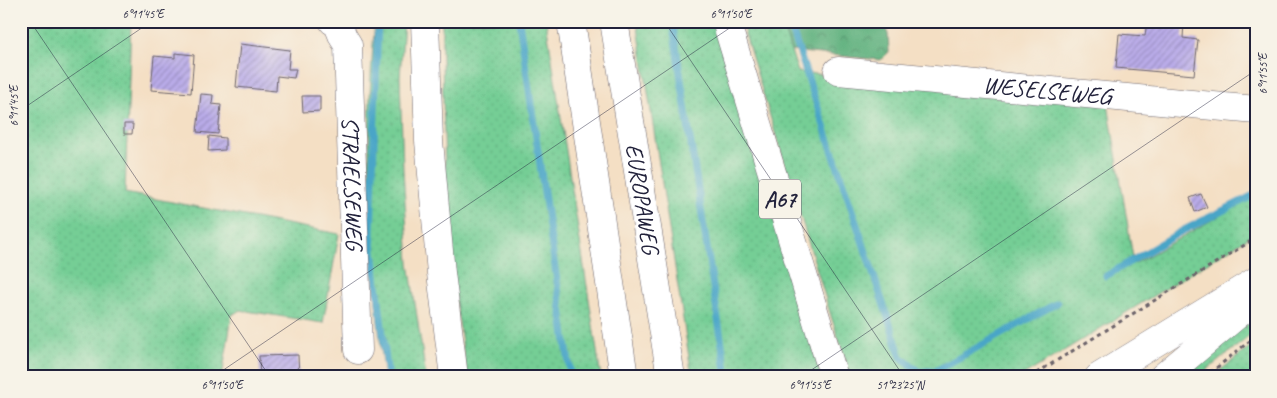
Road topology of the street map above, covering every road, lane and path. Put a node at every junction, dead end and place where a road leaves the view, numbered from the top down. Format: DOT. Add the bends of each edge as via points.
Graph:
graph roads {
  1 [pos="333,21"];
  2 [pos="426,21"];
  3 [pos="571,21"];
  4 [pos="614,21"];
  5 [pos="726,21"];
  6 [pos="838,71"];
  7 [pos="1256,110"];
  8 [pos="1256,238"];
  9 [pos="1256,281"];
  10 [pos="1256,299"];
  11 [pos="1256,336"];
  12 [pos="358,350"];
  13 [pos="454,377"];
  14 [pos="624,377"];
  15 [pos="671,377"];
  16 [pos="834,377"];
  17 [pos="1030,377"];
  18 [pos="1099,377"];
  19 [pos="1163,377"];
  20 [pos="1206,377"];
  1 -- 12 [label="main road, STRAELSEWEG" via="337,22 348,45"];
  2 -- 13 [label="main road" via="429,141"];
  3 -- 14 [label="main road, EUROPAWEG"];
  4 -- 15 [label="main road, EUROPAWEG"];
  5 -- 16 [label="main road, A67"];
  6 -- 7 [label="main road, WESELSEWEG"];
  8 -- 17 [label="path"];
  9 -- 18 [label="main road"];
  10 -- 19 [label="main road"];
  11 -- 20 [label="path"];
}
